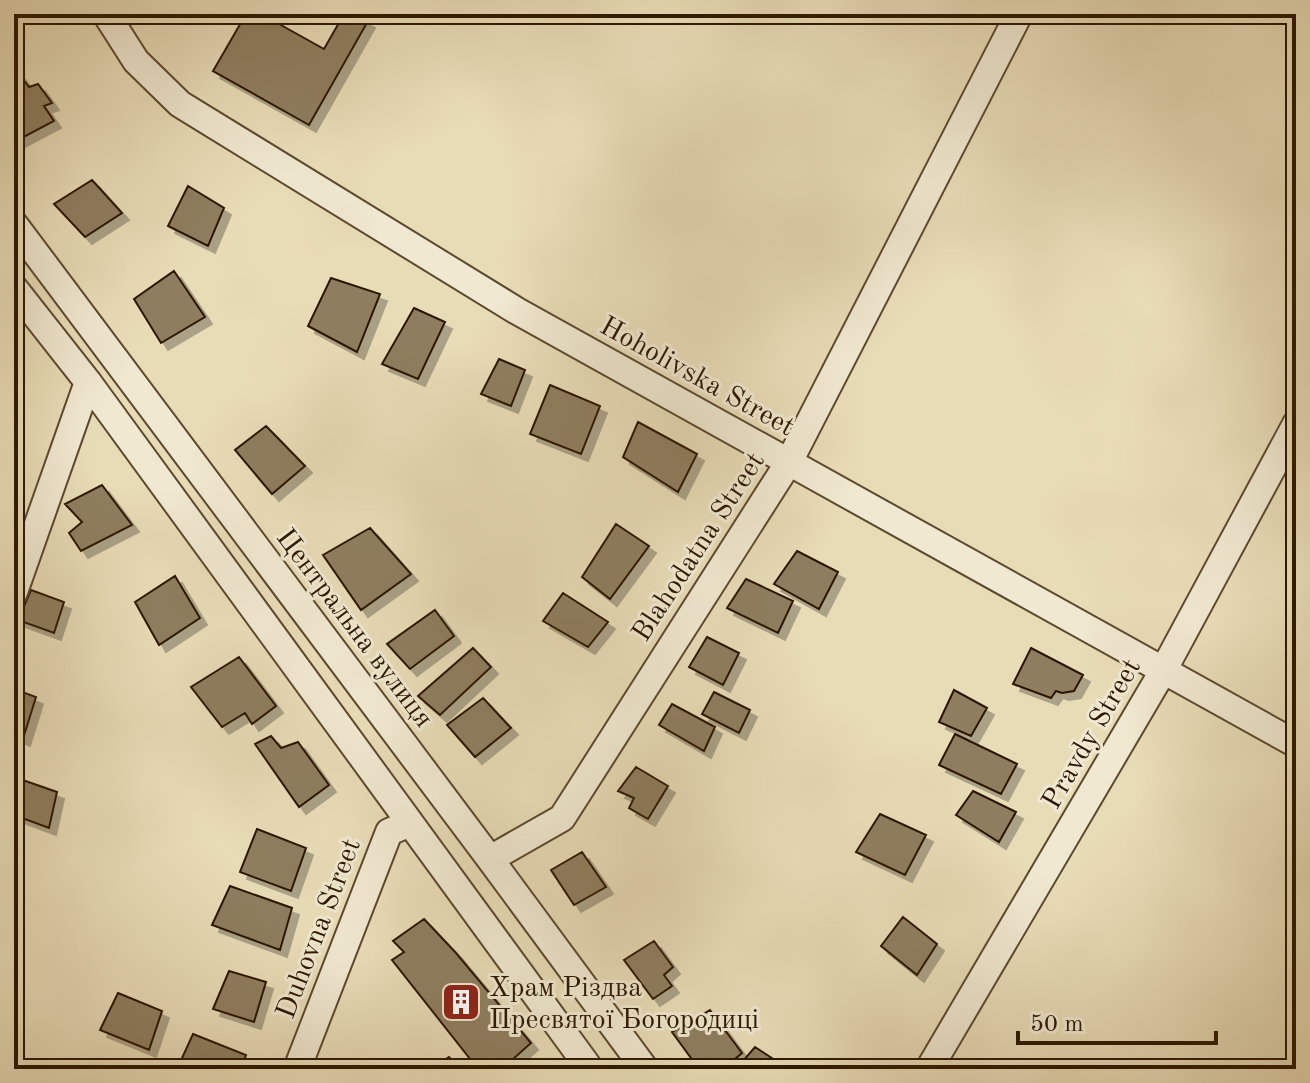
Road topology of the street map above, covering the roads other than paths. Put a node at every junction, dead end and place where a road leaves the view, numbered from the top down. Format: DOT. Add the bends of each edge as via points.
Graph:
graph roads {
  1 [pos="106,14"];
  2 [pos="1019,14"];
  3 [pos="14,224"];
  4 [pos="14,288"];
  5 [pos="88,382"];
  6 [pos="1296,424"];
  7 [pos="789,462"];
  8 [pos="14,592"];
  9 [pos="1163,671"];
  10 [pos="1296,744"];
  11 [pos="410,823"];
  12 [pos="490,859"];
  13 [pos="297,1069"];
  14 [pos="590,1069"];
  15 [pos="645,1069"];
  16 [pos="929,1069"];
  1 -- 7 [label="street, Hoholivska Street" via="136,61 180,104 517,311"];
  2 -- 7 [label="street, Blahodatna Street"];
  3 -- 12 [label="street, Центральна вулиця"];
  4 -- 5 [label="street"];
  5 -- 8 [label="street"];
  5 -- 11 [label="street"];
  6 -- 9 [label="street, Pravdy Street"];
  7 -- 9 [label="street, Hoholivska Street"];
  7 -- 12 [label="street, Blahodatna Street" via="562,818"];
  9 -- 10 [label="street, Hoholivska Street"];
  9 -- 16 [label="street, Pravdy Street"];
  11 -- 13 [label="street, Duhovna Street" via="389,832"];
  11 -- 14 [label="street"];
  12 -- 15 [label="street, Центральна вулиця"];
}
